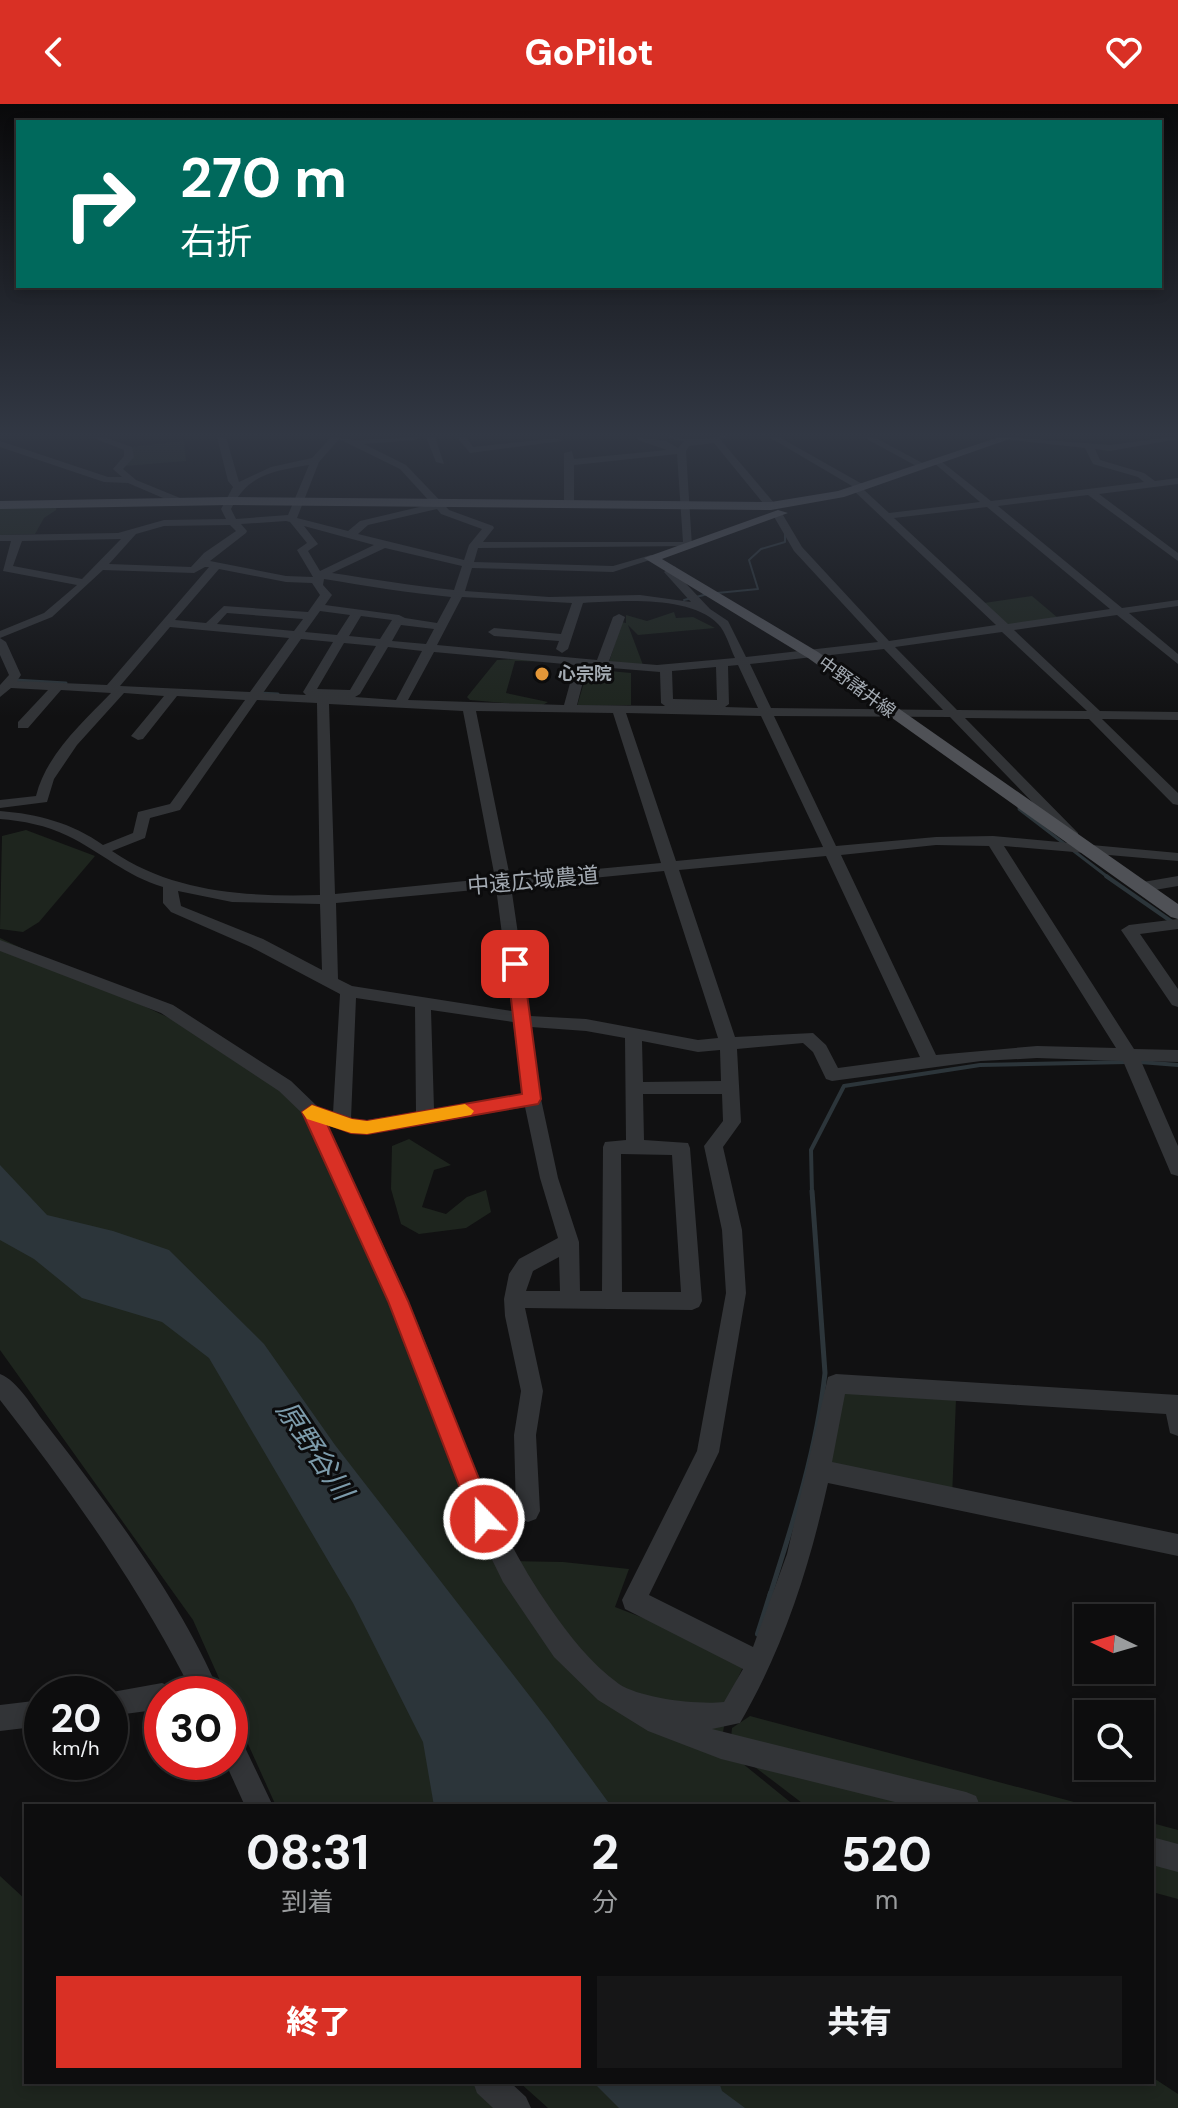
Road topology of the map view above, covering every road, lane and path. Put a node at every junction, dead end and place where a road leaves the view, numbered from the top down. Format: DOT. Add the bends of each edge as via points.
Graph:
graph roads {
  1 [pos="134,531"];
  2 [pos="241,531"];
  3 [pos="302,531"];
  4 [pos="335,531"];
  5 [pos="355,531"];
  6 [pos="487,531"];
  7 [pos="687,531"];
  8 [pos="723,531"];
  9 [pos="787,531"];
  10 [pos="904,531"];
  11 [pos="1022,531"];
  12 [pos="1142,531"];
  13 [pos="350,535"];
  14 [pos="18,537"];
  15 [pos="0,538"];
  16 [pos="385,544"];
  17 [pos="474,545"];
  18 [pos="687,545"];
  19 [pos="568,546"];
  20 [pos="1178,558"];
  21 [pos="203,563"];
  22 [pos="467,564"];
  23 [pos="217,565"];
  24 [pos="97,567"];
  25 [pos="565,568"];
  26 [pos="607,569"];
  27 [pos="659,576"];
  28 [pos="318,577"];
  29 [pos="83,583"];
  30 [pos="459,593"];
  31 [pos="611,597"];
  32 [pos="579,599"];
  33 [pos="1178,603"];
  34 [pos="358,611"];
  35 [pos="1120,611"];
  36 [pos="314,612"];
  37 [pos="746,612"];
  38 [pos="711,614"];
  39 [pos="502,615"];
  40 [pos="619,617"];
  41 [pos="398,621"];
  42 [pos="167,623"];
  43 [pos="209,627"];
  44 [pos="441,627"];
  45 [pos="1005,627"];
  46 [pos="0,635"];
  47 [pos="296,636"];
  48 [pos="566,638"];
  49 [pos="341,640"];
  50 [pos="0,642"];
  51 [pos="385,644"];
  52 [pos="886,644"];
  53 [pos="430,648"];
  54 [pos="484,653"];
  55 [pos="813,655"];
  56 [pos="559,659"];
  57 [pos="1178,660"];
  58 [pos="582,662"];
  59 [pos="741,663"];
  60 [pos="602,664"];
  61 [pos="722,665"];
  62 [pos="666,669"];
  63 [pos="9,684"];
  64 [pos="58,686"];
  65 [pos="116,689"];
  66 [pos="174,692"];
  67 [pos="253,696"];
  68 [pos="323,699"];
  69 [pos="400,703"];
  70 [pos="469,707"];
  71 [pos="569,710"];
  72 [pos="619,711"];
  73 [pos="765,711"];
  74 [pos="953,713"];
  75 [pos="1094,713"];
  76 [pos="894,714"];
  77 [pos="1178,716"];
  78 [pos="23,725"];
  79 [pos="138,736"];
  80 [pos="1178,801"];
  81 [pos="0,804"];
  82 [pos="0,815"];
  83 [pos="993,840"];
  84 [pos="1083,846"];
  85 [pos="101,850"];
  86 [pos="830,851"];
  87 [pos="1178,857"];
  88 [pos="669,867"];
  89 [pos="1178,881"];
  90 [pos="503,882"];
  91 [pos="170,885"];
  92 [pos="1143,887"];
  93 [pos="328,899"];
  94 [pos="1178,913"];
  95 [pos="1178,924"];
  96 [pos="0,945"];
  97 [pos="330,981"];
  98 [pos="348,991"];
  99 [pos="1178,1001"];
  100 [pos="423,1002"];
  101 [pos="523,1019"];
  102 [pos="633,1035"];
  103 [pos="728,1043"];
  104 [pos="1127,1052"];
  105 [pos="1178,1056"];
  106 [pos="931,1062"];
  107 [pos="732,1087"];
  108 [pos="634,1088"];
  109 [pos="532,1099"];
  110 [pos="312,1112"];
  111 [pos="425,1117"];
  112 [pos="342,1123"];
  113 [pos="635,1148"];
  114 [pos="1178,1169"];
  115 [pos="569,1242"];
  116 [pos="514,1299"];
  117 [pos="570,1299"];
  118 [pos="612,1300"];
  119 [pos="0,1384"];
  120 [pos="1177,1412"];
  121 [pos="818,1470"];
  122 [pos="528,1511"];
  123 [pos="1178,1545"];
  124 [pos="758,1663"];
  125 [pos="197,1676"];
  126 [pos="624,1702"];
  127 [pos="24,1715"];
  128 [pos="0,1718"];
  129 [pos="247,1780"];
  130 [pos="258,1804"];
  131 [pos="958,1804"];
  132 [pos="1154,1852"];
  133 [pos="1178,1858"];
  134 [pos="490,2084"];
  135 [pos="515,2108"];
  1 -- 14 [label="street" via="119,536"];
  1 -- 24 [label="street"];
  2 -- 21 [label="street"];
  3 -- 28 [label="street" via="313,544 302,550"];
  4 -- 13 [label="street"];
  5 -- 13 [label="street"];
  6 -- 17 [label="street"];
  7 -- 18 [label="street"];
  8 -- 18 [label="main road"];
  9 -- 52 [label="street"];
  10 -- 45 [label="street"];
  11 -- 35 [label="street"];
  12 -- 20 [label="street"];
  13 -- 16 [label="street"];
  14 -- 15 [label="street"];
  14 -- 29 [label="street" via="7,569"];
  16 -- 22 [label="street"];
  16 -- 28 [label="street"];
  17 -- 19 [label="street"];
  17 -- 22 [label="street"];
  18 -- 19 [label="street"];
  18 -- 27 [label="main road"];
  19 -- 25 [label="street"];
  21 -- 23 [label="street"];
  21 -- 24 [label="street" via="194,570"];
  22 -- 25 [label="street"];
  22 -- 30 [label="street"];
  23 -- 28 [label="street" via="286,579"];
  23 -- 42 [label="street"];
  24 -- 29 [label="street"];
  25 -- 26 [label="street"];
  26 -- 27 [label="street"];
  26 -- 31 [label="street"];
  27 -- 31 [label="street"];
  27 -- 37 [label="main road, 中野諸井線"];
  27 -- 38 [label="street" via="681,603"];
  27 -- 38 [label="street" via="669,572"];
  28 -- 30 [label="street"];
  28 -- 36 [label="street" via="317,585 326,595"];
  29 -- 46 [label="street" via="48,615"];
  30 -- 39 [label="street"];
  30 -- 44 [label="street"];
  31 -- 32 [label="street"];
  32 -- 39 [label="street"];
  32 -- 48 [label="street"];
  33 -- 35 [label="street"];
  34 -- 36 [label="street"];
  34 -- 41 [label="street"];
  34 -- 49 [label="street"];
  35 -- 45 [label="street"];
  35 -- 57 [label="street"];
  36 -- 43 [label="street" via="224,609"];
  36 -- 47 [label="street"];
  37 -- 38 [label="street"];
  37 -- 55 [label="main road, 中野諸井線"];
  38 -- 59 [label="street" via="724,623"];
  39 -- 48 [label="street"];
  39 -- 54 [label="street"];
  40 -- 60 [label="street"];
  41 -- 44 [label="street"];
  41 -- 51 [label="street"];
  42 -- 43 [label="street"];
  42 -- 65 [label="street"];
  43 -- 47 [label="street"];
  44 -- 53 [label="street"];
  45 -- 52 [label="street"];
  45 -- 75 [label="street"];
  47 -- 49 [label="street"];
  47 -- 67 [label="street"];
  48 -- 56 [label="street"];
  49 -- 51 [label="street"];
  49 -- 51 [label="street" via="309,692 354,694"];
  50 -- 63 [label="street"];
  51 -- 53 [label="street"];
  52 -- 55 [label="street"];
  52 -- 74 [label="street"];
  53 -- 54 [label="street"];
  53 -- 69 [label="street"];
  54 -- 56 [label="street"];
  55 -- 59 [label="street"];
  55 -- 76 [label="main road, 中野諸井線"];
  56 -- 58 [label="street"];
  58 -- 60 [label="street"];
  58 -- 71 [label="street"];
  59 -- 61 [label="street"];
  59 -- 73 [label="street"];
  60 -- 62 [label="street"];
  61 -- 62 [label="street"];
  61 -- 62 [label="street" via="723,704 667,703"];
  63 -- 64 [label="street"];
  64 -- 65 [label="street"];
  64 -- 78 [label="street"];
  65 -- 66 [label="street"];
  65 -- 81 [label="street" via="47,779 42,799"];
  66 -- 67 [label="street"];
  66 -- 79 [label="street"];
  67 -- 68 [label="street"];
  67 -- 85 [label="street" via="175,807 143,815 140,835"];
  68 -- 69 [label="street"];
  68 -- 93 [label="street"];
  69 -- 70 [label="street"];
  70 -- 71 [label="street"];
  70 -- 90 [label="street"];
  71 -- 72 [label="street"];
  72 -- 73 [label="street"];
  72 -- 88 [label="street"];
  73 -- 76 [label="street"];
  73 -- 86 [label="street"];
  74 -- 75 [label="street"];
  74 -- 76 [label="street"];
  74 -- 84 [label="street"];
  75 -- 77 [label="street"];
  75 -- 80 [label="street"];
  76 -- 84 [label="main road, 中野諸井線"];
  82 -- 85 [label="street, 中遠広域農道" via="50,823"];
  83 -- 84 [label="street, 中遠広域農道"];
  83 -- 86 [label="street, 中遠広域農道"];
  83 -- 104 [label="street"];
  84 -- 87 [label="street, 中遠広域農道"];
  84 -- 92 [label="main road, 中野諸井線"];
  85 -- 91 [label="street, 中遠広域農道" via="121,865"];
  86 -- 88 [label="street, 中遠広域農道"];
  86 -- 106 [label="street"];
  88 -- 90 [label="street, 中遠広域農道"];
  88 -- 103 [label="street"];
  89 -- 92 [label="street"];
  90 -- 93 [label="street, 中遠広域農道"];
  90 -- 101 [label="street"];
  91 -- 93 [label="street, 中遠広域農道" via="239,898"];
  91 -- 97 [label="street" via="176,909"];
  92 -- 94 [label="main road, 中野諸井線"];
  93 -- 97 [label="street"];
  95 -- 99 [label="street" via="1129,930"];
  96 -- 110 [label="street" via="167,1009 285,1086"];
  97 -- 98 [label="street"];
  98 -- 100 [label="street"];
  98 -- 112 [label="street"];
  100 -- 101 [label="street"];
  100 -- 111 [label="street"];
  101 -- 102 [label="street"];
  101 -- 109 [label="street"];
  102 -- 103 [label="street" via="698,1046"];
  102 -- 108 [label="street"];
  103 -- 106 [label="street" via="807,1037 815,1041 832,1075"];
  103 -- 107 [label="street"];
  104 -- 105 [label="street"];
  104 -- 106 [label="street" via="1009,1054"];
  104 -- 114 [label="street"];
  107 -- 108 [label="street"];
  107 -- 124 [label="street" via="732,1122 713,1146 732,1230 736,1293 708,1452 634,1600"];
  108 -- 113 [label="street"];
  109 -- 111 [label="street"];
  109 -- 115 [label="street"];
  110 -- 112 [label="street"];
  110 -- 126 [label="street" via="512,1574 563,1648"];
  111 -- 112 [label="street" via="367,1127"];
  113 -- 118 [label="street" via="612,1147"];
  113 -- 118 [label="street" via="681,1148 692,1301"];
  115 -- 116 [label="street" via="526,1265"];
  115 -- 117 [label="street"];
  116 -- 117 [label="street"];
  116 -- 122 [label="street" via="532,1391 525,1435"];
  117 -- 118 [label="street"];
  119 -- 125 [label="street" via="72,1473"];
  120 -- 121 [label="street" via="836,1384"];
  121 -- 123 [label="street"];
  121 -- 124 [label="street" via="794,1570"];
  124 -- 126 [label="street" via="731,1714 705,1717"];
  126 -- 131 [label="street" via="657,1722 721,1746"];
  127 -- 128 [label="street"];
  129 -- 130 [label="street"];
  132 -- 133 [label="street"];
  134 -- 135 [label="street"];
}
